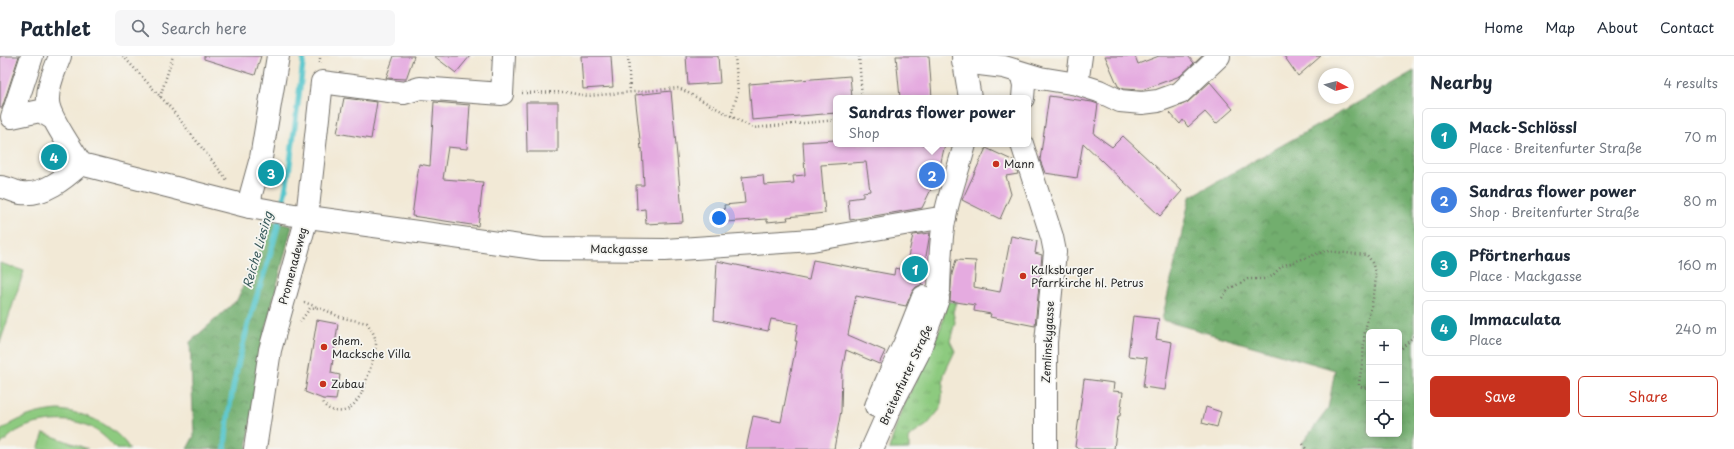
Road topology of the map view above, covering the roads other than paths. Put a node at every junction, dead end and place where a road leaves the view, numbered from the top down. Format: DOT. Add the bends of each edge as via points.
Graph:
graph roads {
  1 [pos="32,56"];
  2 [pos="60,56"];
  3 [pos="278,56"];
  4 [pos="504,56"];
  5 [pos="1080,56"];
  6 [pos="1219,56"];
  7 [pos="963,59"];
  8 [pos="1022,72"];
  9 [pos="1076,84"];
  10 [pos="969,95"];
  11 [pos="1023,95"];
  12 [pos="52,118"];
  13 [pos="964,147"];
  14 [pos="1023,147"];
  15 [pos="81,164"];
  16 [pos="0,188"];
  17 [pos="256,204"];
  18 [pos="300,216"];
  19 [pos="944,217"];
  20 [pos="932,294"];
  21 [pos="255,449"];
  22 [pos="866,449"];
  23 [pos="872,449"];
  24 [pos="1046,449"];
  1 -- 12 [label="street" via="12,117 40,111"];
  2 -- 12 [label="street" via="48,91 47,103"];
  3 -- 17 [label="street"];
  4 -- 18 [label="street, Promenadeweg" via="502,94 420,88 404,93 322,82"];
  5 -- 9 [label="street"];
  6 -- 9 [label="street" via="1180,93 1158,101 1120,101"];
  7 -- 8 [label="street"];
  7 -- 10 [label="street"];
  8 -- 9 [label="street"];
  8 -- 11 [label="street"];
  12 -- 15 [label="street"];
  13 -- 19 [label="street, Breitenfurter Straße"];
  14 -- 24 [label="street, Zemlinskygasse" via="1055,252 1047,328"];
  15 -- 16 [label="street" via="62,180 44,190 21,193"];
  15 -- 17 [label="street, Mackgasse"];
  17 -- 18 [label="street, Mackgasse"];
  18 -- 19 [label="street, Mackgasse" via="542,249 666,250 812,240"];
  18 -- 21 [label="street, Promenadeweg" via="270,350"];
  19 -- 20 [label="street, Breitenfurter Straße"];
  20 -- 22 [label="street, Breitenfurter Straße" via="904,345 878,401"];
  20 -- 23 [label="street, Breitenfurter Straße" via="918,354"];
}
